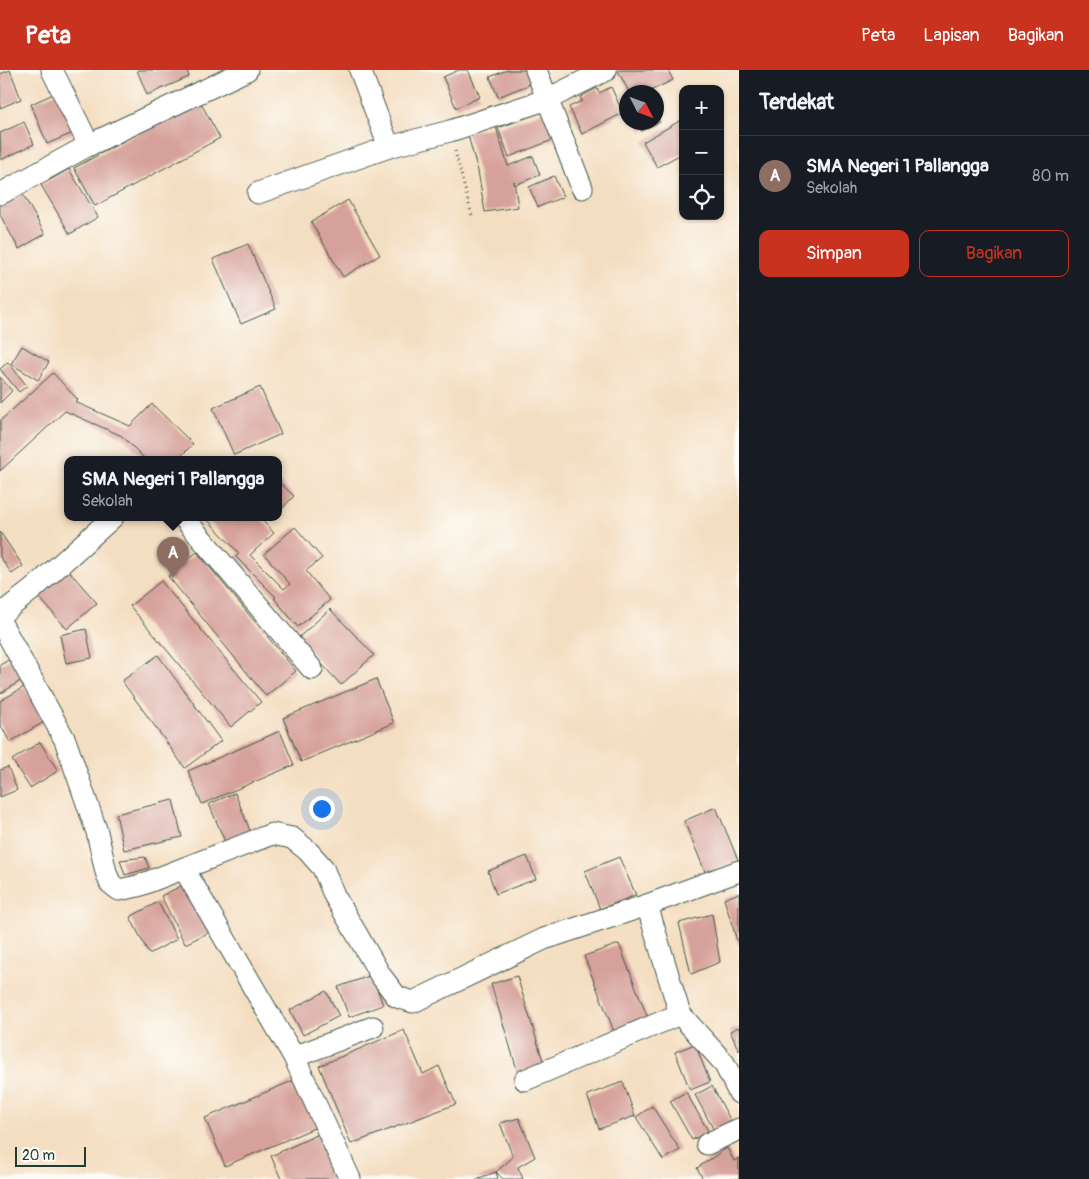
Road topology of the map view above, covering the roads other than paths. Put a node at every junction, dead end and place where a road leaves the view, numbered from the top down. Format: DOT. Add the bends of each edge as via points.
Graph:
graph roads {
  1 [pos="52,70"];
  2 [pos="247,70"];
  3 [pos="360,70"];
  4 [pos="536,70"];
  5 [pos="606,70"];
  6 [pos="548,99"];
  7 [pos="89,145"];
  8 [pos="389,147"];
  9 [pos="582,188"];
  10 [pos="258,193"];
  11 [pos="0,194"];
  12 [pos="109,521"];
  13 [pos="186,521"];
  14 [pos="0,615"];
  15 [pos="0,620"];
  16 [pos="312,669"];
  17 [pos="184,869"];
  18 [pos="739,871"];
  19 [pos="647,904"];
  20 [pos="680,1014"];
  21 [pos="373,1026"];
  22 [pos="294,1057"];
  23 [pos="526,1080"];
  24 [pos="739,1093"];
  25 [pos="739,1129"];
  26 [pos="707,1144"];
  27 [pos="350,1179"];
  1 -- 7 [label="street"];
  2 -- 7 [label="street"];
  3 -- 8 [label="street"];
  4 -- 6 [label="street"];
  5 -- 6 [label="street"];
  6 -- 8 [label="street"];
  6 -- 9 [label="street"];
  7 -- 11 [label="street"];
  8 -- 10 [label="street"];
  12 -- 14 [label="street" via="33,590"];
  13 -- 16 [label="street"];
  15 -- 17 [label="street" via="65,740 97,832 110,883 123,890"];
  17 -- 19 [label="street" via="272,834 292,838 323,868 334,895 381,976 397,997 413,1002 544,939"];
  17 -- 22 [label="street"];
  18 -- 19 [label="street"];
  19 -- 20 [label="street"];
  20 -- 23 [label="street"];
  20 -- 24 [label="street" via="724,1063"];
  21 -- 22 [label="street"];
  22 -- 27 [label="street"];
  25 -- 26 [label="street"];
}
